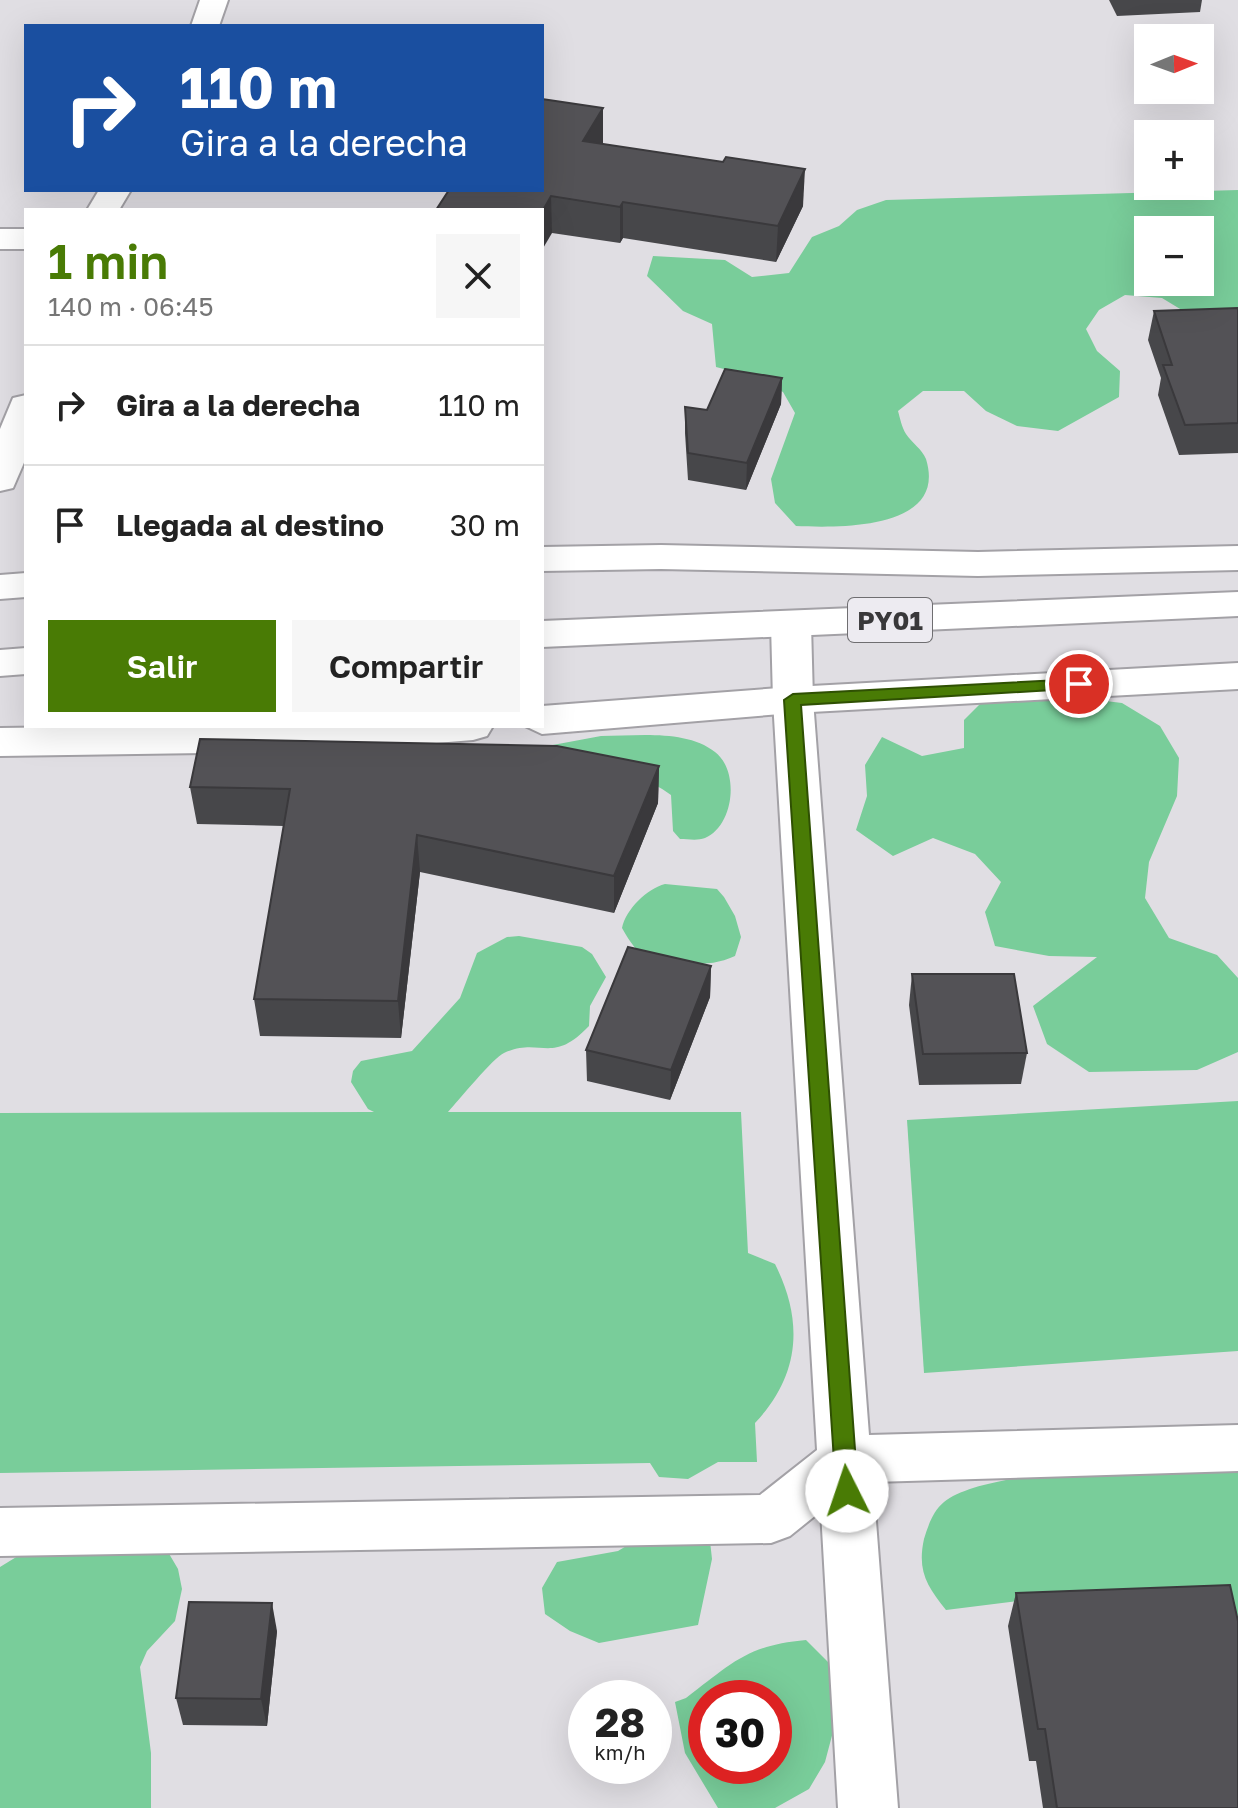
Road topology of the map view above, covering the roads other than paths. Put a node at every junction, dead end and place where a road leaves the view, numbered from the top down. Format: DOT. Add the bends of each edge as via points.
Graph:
graph roads {
  1 [pos="214,0"];
  2 [pos="206,24"];
  3 [pos="0,239"];
  4 [pos="24,239"];
  5 [pos="24,412"];
  6 [pos="0,480"];
  7 [pos="1238,558"];
  8 [pos="544,559"];
  9 [pos="24,585"];
  10 [pos="0,587"];
  11 [pos="1238,604"];
  12 [pos="791,624"];
  13 [pos="544,634"];
  14 [pos="24,661"];
  15 [pos="0,663"];
  16 [pos="1238,676"];
  17 [pos="793,700"];
  18 [pos="544,720"];
  19 [pos="448,728"];
  20 [pos="0,742"];
  21 [pos="1238,1448"];
  22 [pos="845,1459"];
  23 [pos="0,1532"];
  24 [pos="868,1808"];
  1 -- 2 [label="main road"];
  3 -- 4 [label="main road"];
  5 -- 6 [label="main road"];
  7 -- 8 [label="main road" via="978,564"];
  9 -- 10 [label="main road"];
  11 -- 12 [label="main road, PY01"];
  12 -- 13 [label="main road, PY01"];
  12 -- 17 [label="main road"];
  14 -- 15 [label="main road"];
  16 -- 17 [label="main road"];
  17 -- 18 [label="main road"];
  17 -- 22 [label="main road"];
  19 -- 20 [label="main road" via="338,737"];
  21 -- 22 [label="main road"];
  22 -- 23 [label="main road" via="771,1519"];
  22 -- 24 [label="main road"];
}
